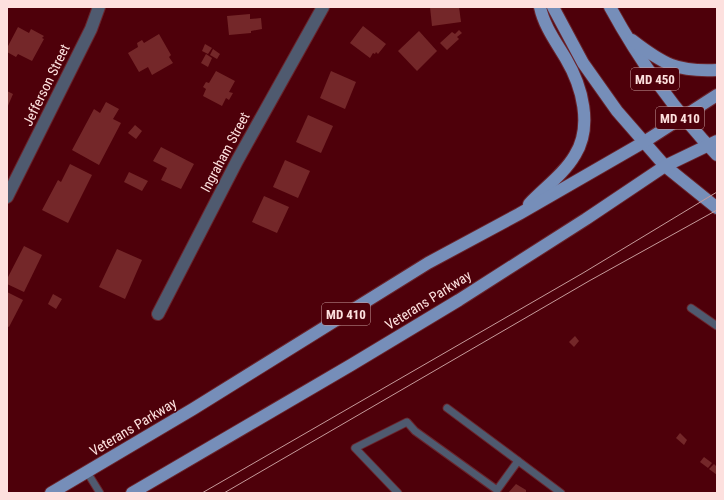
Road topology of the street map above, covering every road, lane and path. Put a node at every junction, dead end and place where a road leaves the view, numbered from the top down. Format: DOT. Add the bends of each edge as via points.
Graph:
graph roads {
  1 [pos="99,7"];
  2 [pos="323,7"];
  3 [pos="540,7"];
  4 [pos="553,7"];
  5 [pos="610,7"];
  6 [pos="625,35"];
  7 [pos="717,70"];
  8 [pos="717,95"];
  9 [pos="683,116"];
  10 [pos="644,142"];
  11 [pos="712,144"];
  12 [pos="717,155"];
  13 [pos="665,166"];
  14 [pos="7,197"];
  15 [pos="717,208"];
  16 [pos="519,214"];
  17 [pos="691,308"];
  18 [pos="158,314"];
  19 [pos="717,326"];
  20 [pos="447,408"];
  21 [pos="518,461"];
  22 [pos="87,472"];
  23 [pos="51,493"];
  24 [pos="100,493"];
  25 [pos="132,493"];
  26 [pos="398,493"];
  27 [pos="561,493"];
  1 -- 14 [label="street, Jefferson Street"];
  2 -- 18 [label="street, Ingraham Street" via="237,161"];
  3 -- 16 [label="main road, Veterans Parkway" via="550,33 579,85 584,119 576,155"];
  4 -- 10 [label="main road" via="583,63 617,111"];
  5 -- 6 [label="main road, MD 450"];
  6 -- 7 [label="main road" via="668,65 695,70"];
  6 -- 9 [label="main road, MD 450"];
  8 -- 9 [label="main road, Veterans Parkway / MD 410"];
  9 -- 10 [label="main road, Veterans Parkway / MD 410"];
  9 -- 11 [label="main road, MD 450"];
  10 -- 13 [label="main road"];
  10 -- 16 [label="main road, Veterans Parkway / MD 410"];
  11 -- 12 [label="main road, MD 450"];
  11 -- 13 [label="main road, Veterans Parkway / MD 410"];
  13 -- 15 [label="main road"];
  13 -- 25 [label="main road, Veterans Parkway / MD 410" via="586,220 459,300"];
  16 -- 22 [label="main road, Veterans Parkway / MD 410" via="428,263"];
  17 -- 19 [label="lane"];
  20 -- 21 [label="lane"];
  21 -- 26 [label="lane" via="497,490 415,431 407,422 355,448"];
  21 -- 27 [label="lane"];
  22 -- 23 [label="main road, Veterans Parkway / MD 410"];
  22 -- 24 [label="lane"];
}
